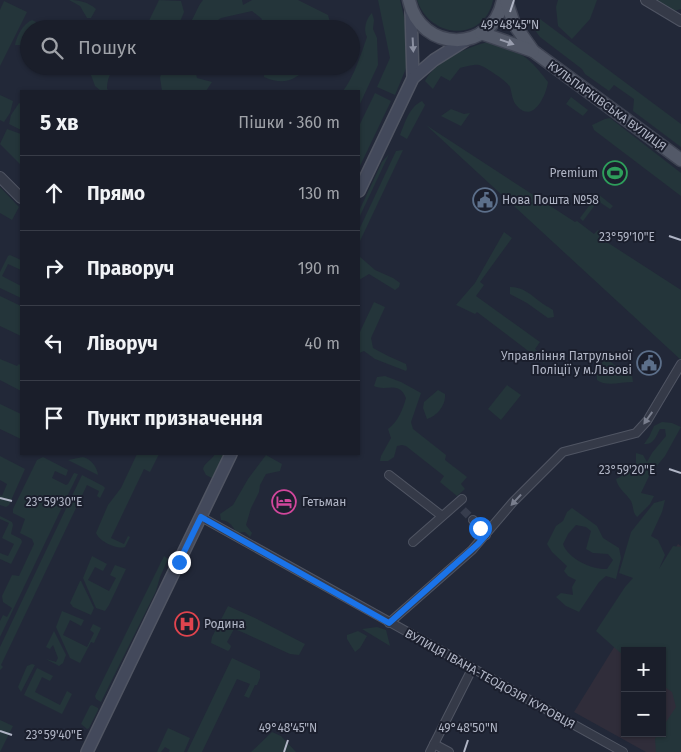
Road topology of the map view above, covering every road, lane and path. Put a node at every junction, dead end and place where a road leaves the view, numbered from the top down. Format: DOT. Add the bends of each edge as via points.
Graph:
graph roads {
  1 [pos="504,0"];
  2 [pos="646,0"];
  3 [pos="410,6"];
  4 [pos="681,21"];
  5 [pos="481,33"];
  6 [pos="466,40"];
  7 [pos="533,51"];
  8 [pos="413,78"];
  9 [pos="681,160"];
  10 [pos="0,177"];
  11 [pos="360,189"];
  12 [pos="20,197"];
  13 [pos="681,364"];
  14 [pos="232,455"];
  15 [pos="388,475"];
  16 [pos="463,510"];
  17 [pos="442,516"];
  18 [pos="201,517"];
  19 [pos="473,520"];
  20 [pos="486,535"];
  21 [pos="413,542"];
  22 [pos="389,623"];
  23 [pos="472,669"];
  24 [pos="434,744"];
  25 [pos="87,752"];
  26 [pos="430,752"];
  27 [pos="449,752"];
  28 [pos="623,752"];
  1 -- 5 [label="main road" via="493,22"];
  1 -- 7 [label="main road, КУЛЬПАРКІВСЬКА ВУЛИЦЯ" via="514,24"];
  2 -- 4 [label="street"];
  3 -- 6 [label="main road" via="420,26 434,36 450,41"];
  3 -- 8 [label="main road, one-way"];
  5 -- 6 [label="main road"];
  5 -- 7 [label="main road, КУЛЬПАРКІВСЬКА ВУЛИЦЯ, one-way"];
  6 -- 8 [label="main road"];
  7 -- 9 [label="main road, КУЛЬПАРКІВСЬКА ВУЛИЦЯ"];
  8 -- 11 [label="main road"];
  10 -- 12 [label="street"];
  13 -- 20 [label="street, one-way" via="648,421 636,433 563,452"];
  14 -- 18 [label="main road"];
  15 -- 17 [label="street"];
  16 -- 17 [label="street" via="459,501"];
  17 -- 21 [label="street"];
  18 -- 22 [label="street, ВУЛИЦЯ ІВАНА-ТЕОДОЗІЯ КУРОВЦЯ"];
  18 -- 25 [label="main road"];
  19 -- 20 [label="street"];
  20 -- 22 [label="street"];
  22 -- 23 [label="street, ВУЛИЦЯ ІВАНА-ТЕОДОЗІЯ КУРОВЦЯ"];
  23 -- 24 [label="street"];
  23 -- 28 [label="street, ВУЛИЦЯ ІВАНА-ТЕОДОЗІЯ КУРОВЦЯ"];
  24 -- 26 [label="street"];
  24 -- 27 [label="street"];
}
